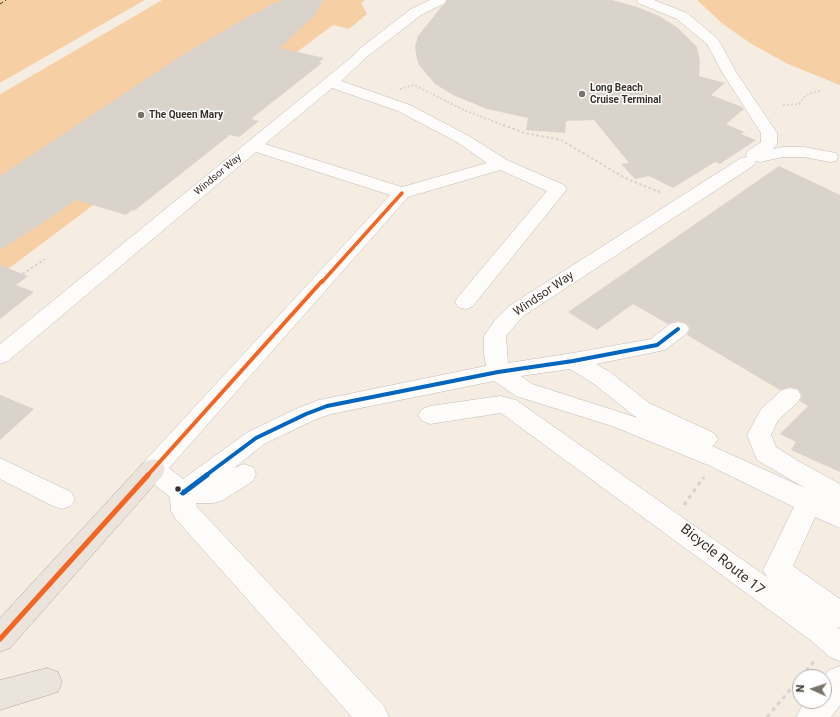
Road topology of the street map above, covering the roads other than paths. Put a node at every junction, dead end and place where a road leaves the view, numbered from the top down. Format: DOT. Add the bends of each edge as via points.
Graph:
graph roads {
  1 [pos="440,0"];
  2 [pos="643,0"];
  3 [pos="329,82"];
  4 [pos="253,146"];
  5 [pos="830,157"];
  6 [pos="754,158"];
  7 [pos="501,164"];
  8 [pos="402,193"];
  9 [pos="464,302"];
  10 [pos="678,329"];
  11 [pos="0,356"];
  12 [pos="573,361"];
  13 [pos="498,372"];
  14 [pos="790,396"];
  15 [pos="430,415"];
  16 [pos="0,468"];
  17 [pos="153,469"];
  18 [pos="244,474"];
  19 [pos="183,493"];
  20 [pos="840,496"];
  21 [pos="62,499"];
  22 [pos="840,500"];
  23 [pos="811,503"];
  24 [pos="840,517"];
  25 [pos="840,615"];
  26 [pos="0,639"];
  27 [pos="830,650"];
  28 [pos="840,680"];
  29 [pos="46,682"];
  30 [pos="0,695"];
  31 [pos="373,717"];
  32 [pos="812,717"];
  1 -- 3 [label="street, Windsor Way" via="416,12"];
  2 -- 6 [label="street, Windsor Way" via="682,16 713,42 768,133 769,144"];
  3 -- 4 [label="street, Windsor Way"];
  3 -- 7 [label="street" via="404,108 463,139"];
  4 -- 8 [label="street"];
  4 -- 11 [label="street, Windsor Way"];
  5 -- 6 [label="street" via="804,152 783,152"];
  6 -- 13 [label="street, Windsor Way" via="516,311 495,336"];
  7 -- 8 [label="street"];
  7 -- 9 [label="street" via="558,189"];
  8 -- 17 [label="street"];
  10 -- 12 [label="street" via="657,344"];
  12 -- 13 [label="street"];
  12 -- 22 [label="street" via="602,378 641,409 802,485"];
  13 -- 19 [label="street" via="327,406 306,414 256,438"];
  13 -- 23 [label="street" via="524,390 627,422 717,458"];
  14 -- 20 [label="street" via="769,415 759,435 766,453"];
  15 -- 27 [label="street" via="500,404 508,406 819,630"];
  16 -- 21 [label="street"];
  17 -- 19 [label="street"];
  17 -- 26 [label="main road"];
  18 -- 19 [label="street" via="214,493"];
  19 -- 31 [label="street" via="184,511"];
  23 -- 24 [label="street"];
  23 -- 25 [label="street" via="804,512 777,570"];
  28 -- 32 [label="street"];
  29 -- 30 [label="main road"];
}
